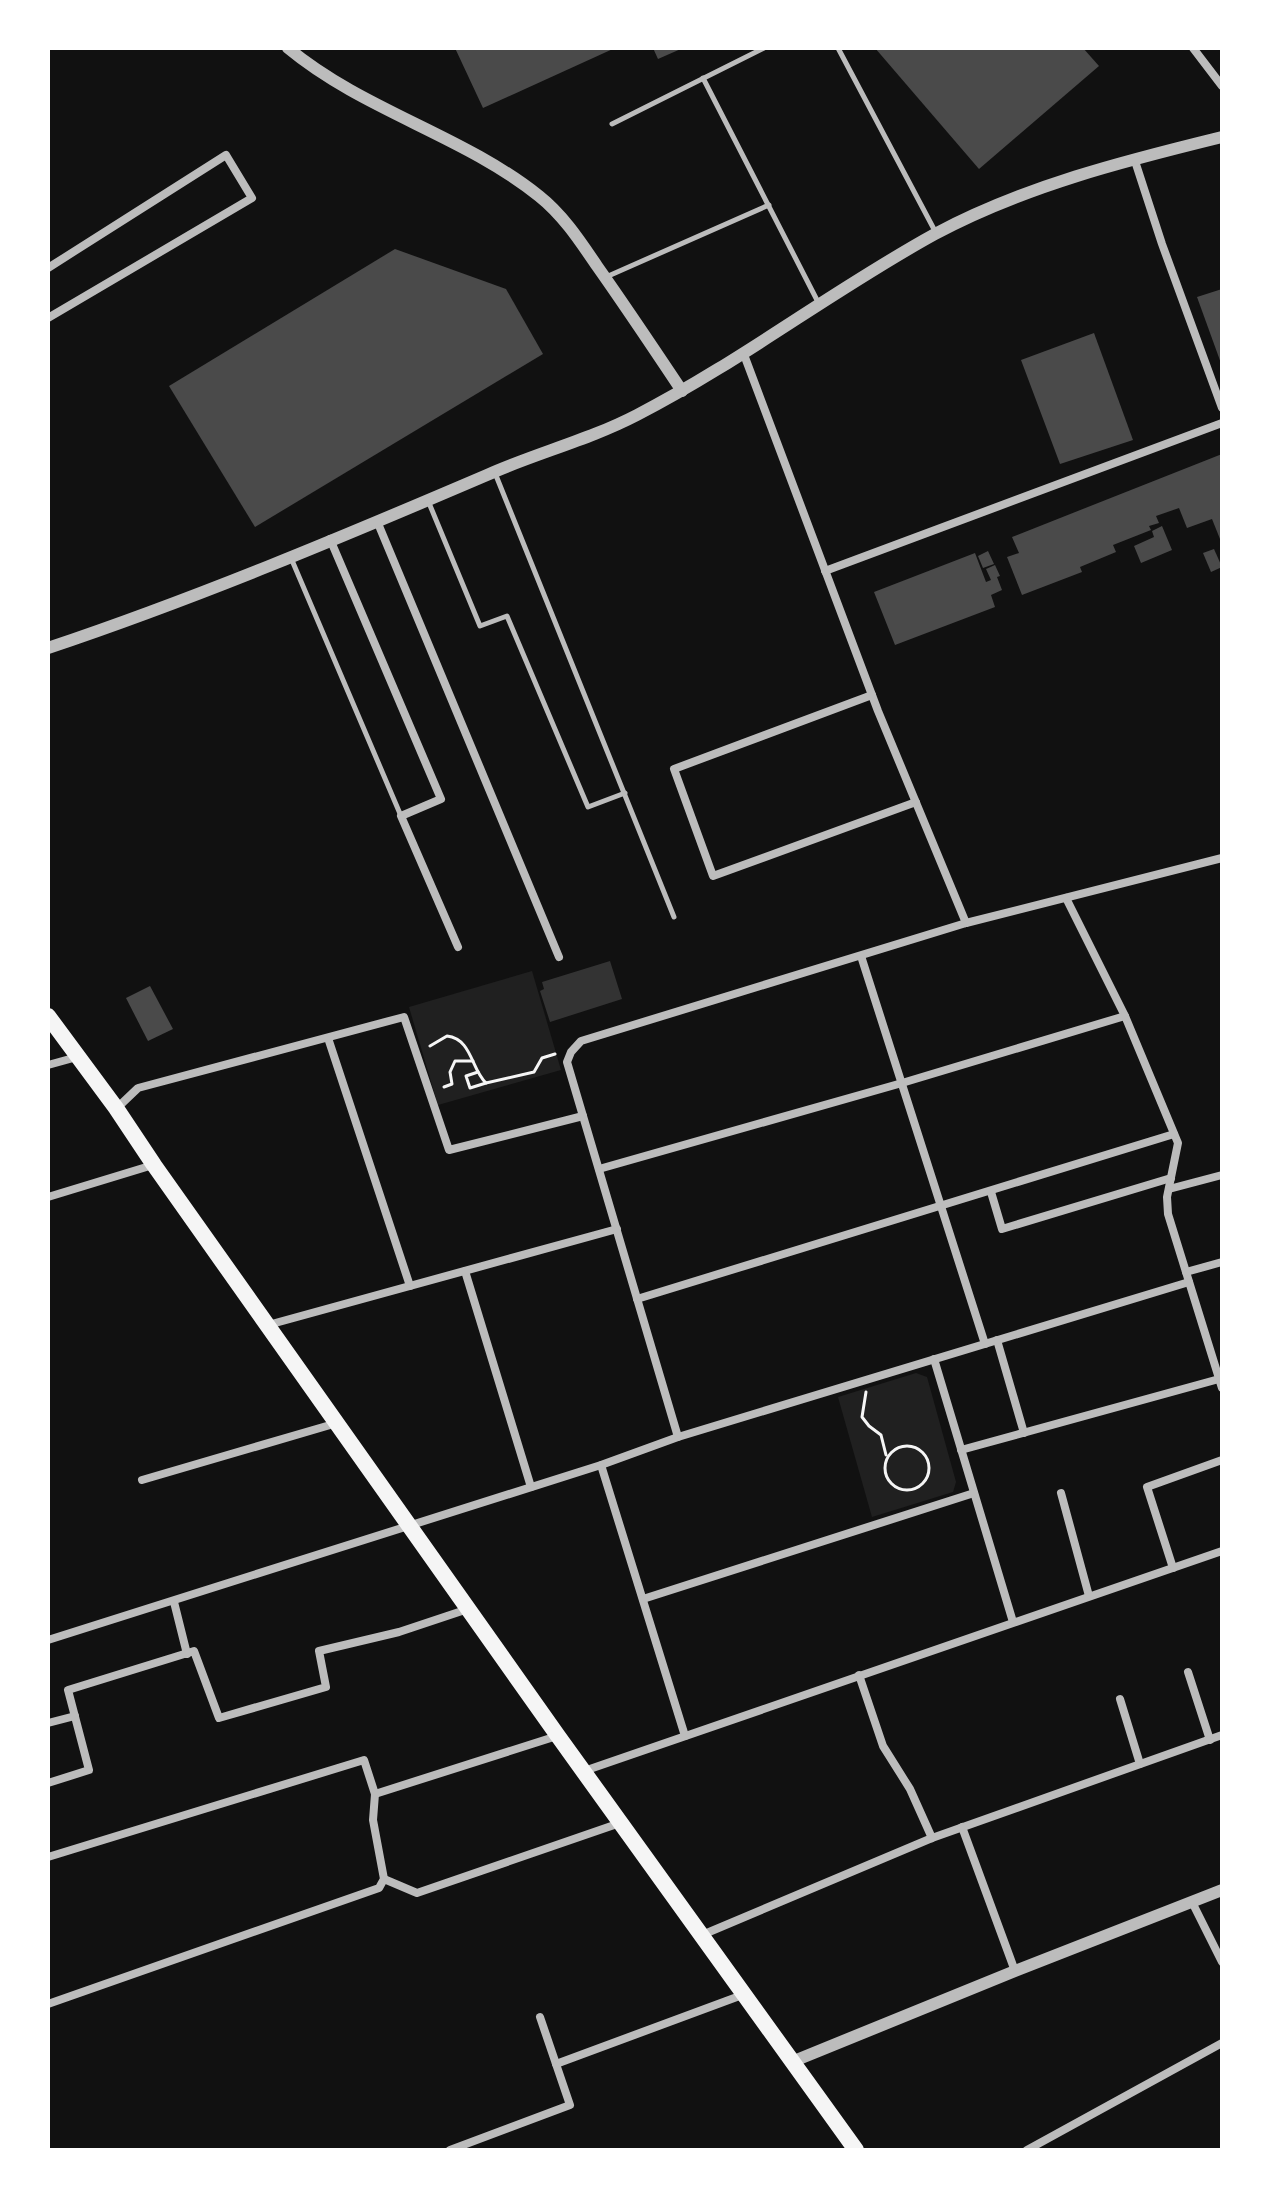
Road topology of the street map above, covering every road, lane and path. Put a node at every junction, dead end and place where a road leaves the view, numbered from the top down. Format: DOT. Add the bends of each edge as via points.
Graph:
graph roads {
  1 [pos="288,48"];
  2 [pos="764,48"];
  3 [pos="838,48"];
  4 [pos="1193,48"];
  5 [pos="703,78"];
  6 [pos="1222,86"];
  7 [pos="612,124"];
  8 [pos="1222,137"];
  9 [pos="1134,158"];
  10 [pos="769,205"];
  11 [pos="936,234"];
  12 [pos="48,268"];
  13 [pos="605,277"];
  14 [pos="819,304"];
  15 [pos="48,318"];
  16 [pos="743,352"];
  17 [pos="682,391"];
  18 [pos="1222,408"];
  19 [pos="1222,423"];
  20 [pos="494,471"];
  21 [pos="427,500"];
  22 [pos="377,521"];
  23 [pos="330,539"];
  24 [pos="291,557"];
  25 [pos="825,571"];
  26 [pos="48,648"];
  27 [pos="872,695"];
  28 [pos="625,793"];
  29 [pos="916,802"];
  30 [pos="401,816"];
  31 [pos="1222,858"];
  32 [pos="1066,898"];
  33 [pos="674,917"];
  34 [pos="966,923"];
  35 [pos="458,947"];
  36 [pos="861,956"];
  37 [pos="559,957"];
  38 [pos="48,1016"];
  39 [pos="1125,1016"];
  40 [pos="328,1038"];
  41 [pos="571,1052"];
  42 [pos="78,1056"];
  43 [pos="417,1056"];
  44 [pos="473,1061"];
  45 [pos="48,1065"];
  46 [pos="478,1072"];
  47 [pos="486,1083"];
  48 [pos="902,1083"];
  49 [pos="429,1091"];
  50 [pos="116,1108"];
  51 [pos="583,1116"];
  52 [pos="1174,1134"];
  53 [pos="154,1165"];
  54 [pos="599,1169"];
  55 [pos="1222,1175"];
  56 [pos="1171,1178"];
  57 [pos="1169,1189"];
  58 [pos="991,1192"];
  59 [pos="48,1197"];
  60 [pos="942,1208"];
  61 [pos="617,1229"];
  62 [pos="1222,1262"];
  63 [pos="465,1271"];
  64 [pos="1188,1277"];
  65 [pos="410,1286"];
  66 [pos="637,1299"];
  67 [pos="268,1325"];
  68 [pos="997,1340"];
  69 [pos="985,1344"];
  70 [pos="1217,1357"];
  71 [pos="934,1359"];
  72 [pos="865,1380"];
  73 [pos="1221,1384"];
  74 [pos="338,1423"];
  75 [pos="1024,1433"];
  76 [pos="678,1437"];
  77 [pos="961,1450"];
  78 [pos="886,1459"];
  79 [pos="1222,1460"];
  80 [pos="601,1465"];
  81 [pos="142,1480"];
  82 [pos="531,1487"];
  83 [pos="974,1493"];
  84 [pos="1061,1493"];
  85 [pos="410,1525"];
  86 [pos="1222,1551"];
  87 [pos="1173,1568"];
  88 [pos="1089,1596"];
  89 [pos="643,1599"];
  90 [pos="174,1602"];
  91 [pos="469,1609"];
  92 [pos="1013,1622"];
  93 [pos="48,1640"];
  94 [pos="187,1654"];
  95 [pos="1188,1672"];
  96 [pos="859,1675"];
  97 [pos="1120,1699"];
  98 [pos="75,1716"];
  99 [pos="48,1723"];
  100 [pos="1222,1735"];
  101 [pos="558,1736"];
  102 [pos="685,1736"];
  103 [pos="1210,1740"];
  104 [pos="1140,1764"];
  105 [pos="584,1771"];
  106 [pos="48,1783"];
  107 [pos="375,1794"];
  108 [pos="621,1822"];
  109 [pos="962,1827"];
  110 [pos="932,1838"];
  111 [pos="48,1857"];
  112 [pos="384,1879"];
  113 [pos="1222,1890"];
  114 [pos="1192,1902"];
  115 [pos="702,1935"];
  116 [pos="1222,1962"];
  117 [pos="1015,1971"];
  118 [pos="745,1994"];
  119 [pos="48,2004"];
  120 [pos="540,2017"];
  121 [pos="1222,2043"];
  122 [pos="794,2061"];
  123 [pos="556,2064"];
  124 [pos="450,2150"];
  125 [pos="856,2150"];
  126 [pos="1027,2150"];
  1 -- 13 [label="street" via="354,94 495,166 539,195 560,214"];
  2 -- 5 [label="lane"];
  3 -- 11 [label="lane"];
  4 -- 6 [label="street"];
  5 -- 7 [label="lane"];
  5 -- 10 [label="lane"];
  8 -- 9 [label="street"];
  9 -- 11 [label="street" via="1047,186"];
  9 -- 18 [label="street"];
  10 -- 13 [label="lane"];
  10 -- 14 [label="lane"];
  11 -- 14 [label="street"];
  12 -- 15 [label="street" via="226,155 252,198"];
  13 -- 17 [label="street"];
  14 -- 16 [label="street"];
  16 -- 17 [label="street"];
  16 -- 25 [label="street"];
  17 -- 20 [label="street" via="598,432"];
  19 -- 25 [label="street"];
  20 -- 21 [label="street"];
  20 -- 28 [label="lane"];
  21 -- 22 [label="street"];
  21 -- 28 [label="lane" via="480,626 507,616 588,807"];
  22 -- 23 [label="street"];
  22 -- 37 [label="street"];
  23 -- 24 [label="street"];
  23 -- 30 [label="street" via="441,799"];
  24 -- 26 [label="street"];
  24 -- 30 [label="lane"];
  25 -- 27 [label="street"];
  27 -- 29 [label="street"];
  27 -- 29 [label="street" via="674,769 713,876"];
  28 -- 33 [label="lane"];
  29 -- 34 [label="street"];
  30 -- 35 [label="street"];
  31 -- 32 [label="street"];
  32 -- 34 [label="street"];
  32 -- 39 [label="street"];
  34 -- 36 [label="street"];
  36 -- 41 [label="street" via="581,1041"];
  36 -- 48 [label="street"];
  38 -- 42 [label="highway"];
  39 -- 48 [label="street"];
  39 -- 52 [label="street"];
  40 -- 43 [label="street" via="404,1017"];
  40 -- 50 [label="street" via="138,1088"];
  40 -- 65 [label="street"];
  41 -- 47 [label="path" via="545,1056 534,1072"];
  41 -- 51 [label="street" via="567,1062"];
  42 -- 45 [label="street"];
  42 -- 50 [label="highway"];
  43 -- 44 [label="path" via="451,1036"];
  43 -- 49 [label="street"];
  44 -- 46 [label="path"];
  44 -- 49 [label="path" via="455,1061 452,1084"];
  46 -- 47 [label="path"];
  46 -- 47 [label="path" via="466,1076 470,1088"];
  48 -- 54 [label="street"];
  48 -- 60 [label="street"];
  49 -- 51 [label="street" via="449,1150"];
  50 -- 53 [label="highway"];
  51 -- 54 [label="street"];
  52 -- 56 [label="street" via="1178,1143"];
  52 -- 58 [label="street"];
  53 -- 59 [label="street"];
  53 -- 67 [label="highway"];
  54 -- 61 [label="street"];
  55 -- 57 [label="street"];
  56 -- 57 [label="street"];
  56 -- 58 [label="street" via="1002,1229"];
  57 -- 64 [label="street" via="1168,1214"];
  58 -- 60 [label="street"];
  60 -- 66 [label="street"];
  60 -- 69 [label="street"];
  61 -- 63 [label="street"];
  61 -- 66 [label="street"];
  62 -- 64 [label="street"];
  63 -- 65 [label="street"];
  63 -- 82 [label="street"];
  64 -- 68 [label="street"];
  64 -- 70 [label="street"];
  65 -- 67 [label="street"];
  66 -- 76 [label="street"];
  67 -- 74 [label="highway"];
  68 -- 69 [label="street"];
  68 -- 75 [label="street"];
  69 -- 71 [label="street"];
  70 -- 73 [label="street"];
  71 -- 72 [label="street"];
  71 -- 77 [label="street"];
  72 -- 76 [label="street"];
  72 -- 78 [label="path" via="862,1417 881,1435"];
  73 -- 75 [label="street"];
  74 -- 81 [label="street"];
  74 -- 85 [label="highway"];
  75 -- 77 [label="street"];
  76 -- 80 [label="street"];
  77 -- 83 [label="street"];
  78 -- 78 [label="path" via="901,1446 916,1447 927,1456 927,1478 917,1488 895,1487 886,1476"];
  79 -- 87 [label="street" via="1147,1487"];
  80 -- 82 [label="street"];
  80 -- 89 [label="street"];
  82 -- 85 [label="street"];
  83 -- 89 [label="street"];
  83 -- 92 [label="street"];
  84 -- 88 [label="street"];
  85 -- 90 [label="street"];
  85 -- 91 [label="highway"];
  86 -- 87 [label="street"];
  87 -- 88 [label="street"];
  88 -- 92 [label="street"];
  89 -- 102 [label="street"];
  90 -- 93 [label="street"];
  90 -- 94 [label="street"];
  91 -- 94 [label="street" via="319,1651 326,1687 219,1718 194,1651"];
  91 -- 101 [label="highway"];
  92 -- 96 [label="street"];
  94 -- 98 [label="street" via="68,1690"];
  95 -- 103 [label="street"];
  96 -- 102 [label="street"];
  96 -- 110 [label="street" via="883,1746"];
  97 -- 104 [label="street"];
  98 -- 99 [label="street"];
  98 -- 106 [label="street" via="89,1770"];
  100 -- 103 [label="street"];
  101 -- 105 [label="highway"];
  101 -- 107 [label="street"];
  102 -- 105 [label="street"];
  103 -- 104 [label="street"];
  104 -- 109 [label="street"];
  105 -- 108 [label="highway"];
  107 -- 111 [label="street" via="364,1760"];
  107 -- 112 [label="street" via="373,1820"];
  108 -- 112 [label="street" via="417,1893"];
  108 -- 115 [label="highway"];
  109 -- 110 [label="street"];
  109 -- 117 [label="street"];
  110 -- 115 [label="street"];
  112 -- 119 [label="street" via="379,1888"];
  113 -- 114 [label="street"];
  114 -- 116 [label="street"];
  114 -- 117 [label="street"];
  115 -- 118 [label="highway"];
  117 -- 122 [label="street"];
  118 -- 122 [label="highway"];
  118 -- 123 [label="street"];
  120 -- 123 [label="street"];
  121 -- 126 [label="street"];
  122 -- 125 [label="highway"];
  123 -- 124 [label="street" via="570,2105"];
}
